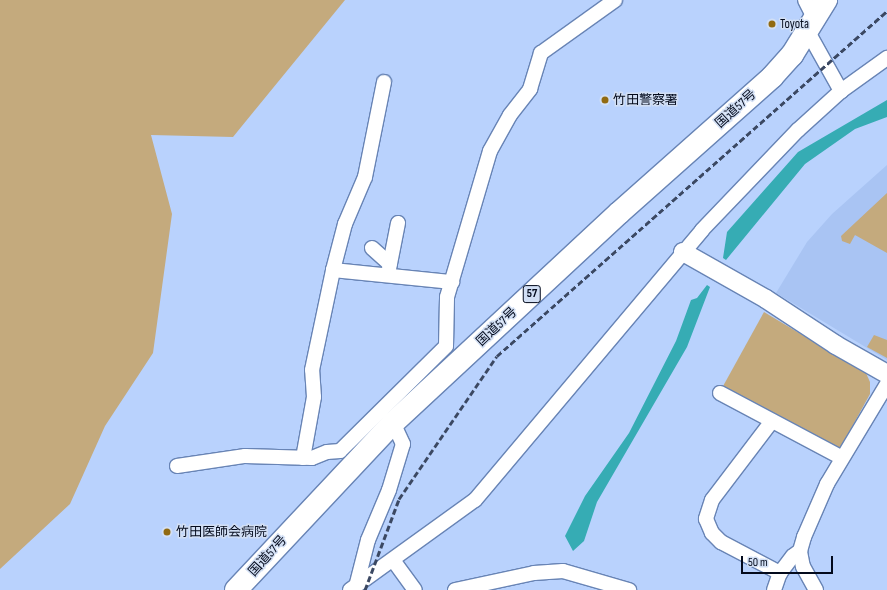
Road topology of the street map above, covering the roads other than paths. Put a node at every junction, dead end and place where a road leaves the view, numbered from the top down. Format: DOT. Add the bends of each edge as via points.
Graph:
graph roads {
  1 [pos="615,0"];
  2 [pos="805,0"];
  3 [pos="826,0"];
  4 [pos="812,26"];
  5 [pos="887,58"];
  6 [pos="384,82"];
  7 [pos="841,91"];
  8 [pos="398,223"];
  9 [pos="372,248"];
  10 [pos="683,252"];
  11 [pos="389,269"];
  12 [pos="333,270"];
  13 [pos="452,282"];
  14 [pos="887,374"];
  15 [pos="887,384"];
  16 [pos="720,393"];
  17 [pos="772,421"];
  18 [pos="393,423"];
  19 [pos="302,458"];
  20 [pos="842,458"];
  21 [pos="177,466"];
  22 [pos="800,551"];
  23 [pos="393,560"];
  24 [pos="780,573"];
  25 [pos="813,585"];
  26 [pos="245,587"];
  27 [pos="354,587"];
  28 [pos="415,590"];
  29 [pos="455,590"];
  30 [pos="629,590"];
  31 [pos="774,590"];
  1 -- 13 [label="street" via="541,53 530,89 510,115 490,151"];
  2 -- 4 [label="street"];
  3 -- 4 [label="highway, 国道57号 / 57"];
  4 -- 7 [label="street"];
  4 -- 18 [label="highway, 国道57号 / 57" via="772,77 613,218"];
  5 -- 7 [label="street"];
  6 -- 12 [label="street" via="365,177 345,224"];
  7 -- 10 [label="street" via="798,130"];
  8 -- 11 [label="street"];
  9 -- 11 [label="street"];
  10 -- 14 [label="street" via="766,299 836,345"];
  10 -- 23 [label="street" via="474,500 427,532"];
  11 -- 12 [label="street"];
  11 -- 13 [label="street"];
  12 -- 19 [label="street" via="312,370 314,397"];
  13 -- 19 [label="street" via="447,297 446,346 340,451"];
  15 -- 20 [label="street"];
  16 -- 17 [label="street"];
  17 -- 20 [label="street"];
  17 -- 24 [label="street" via="712,500 706,519 712,533 721,542"];
  18 -- 26 [label="highway, 国道57号 / 57"];
  18 -- 27 [label="street" via="403,444"];
  19 -- 21 [label="street" via="245,456"];
  20 -- 22 [label="street" via="804,537"];
  22 -- 24 [label="street" via="792,556"];
  22 -- 25 [label="street" via="803,567"];
  23 -- 27 [label="street"];
  23 -- 28 [label="street"];
  24 -- 31 [label="street"];
  29 -- 30 [label="street" via="534,573 563,571"];
}
